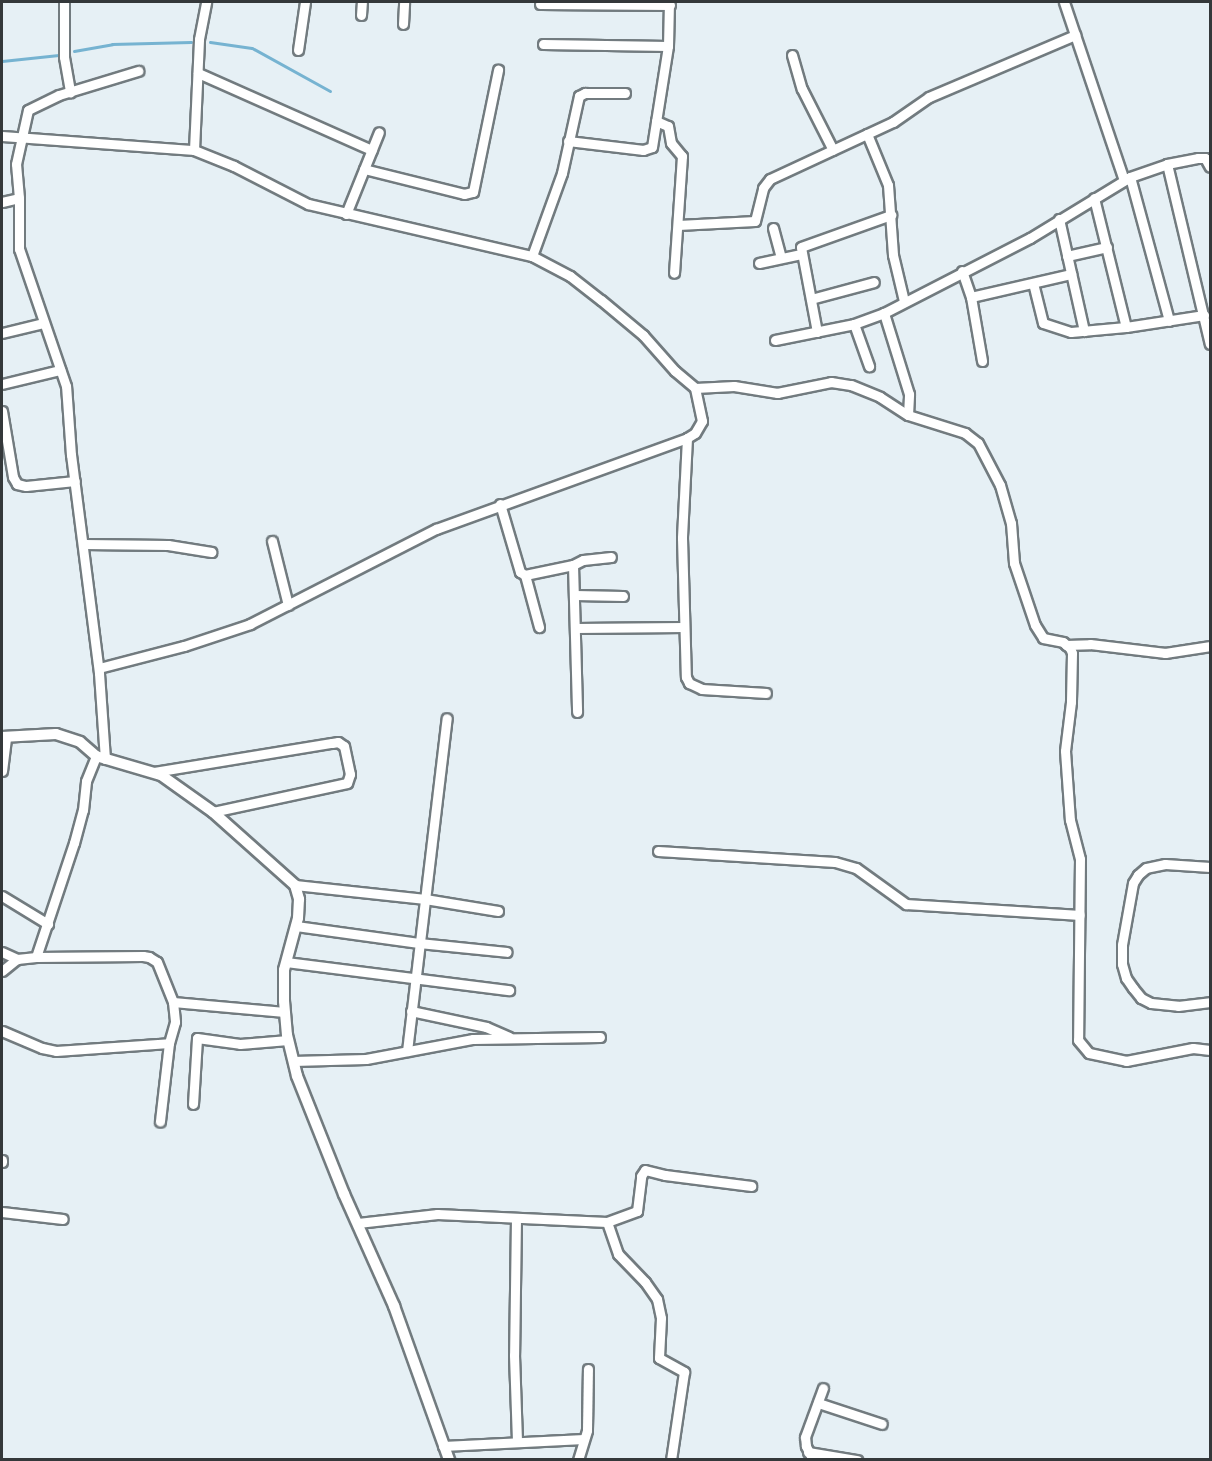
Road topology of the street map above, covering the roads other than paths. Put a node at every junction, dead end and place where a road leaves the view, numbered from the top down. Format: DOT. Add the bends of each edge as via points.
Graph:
graph roads {
  1 [pos="64,2"];
  2 [pos="206,2"];
  3 [pos="305,2"];
  4 [pos="362,2"];
  5 [pos="404,2"];
  6 [pos="1064,2"];
  7 [pos="670,3"];
  8 [pos="540,4"];
  9 [pos="362,15"];
  10 [pos="403,24"];
  11 [pos="1075,35"];
  12 [pos="543,44"];
  13 [pos="668,46"];
  14 [pos="298,50"];
  15 [pos="792,55"];
  16 [pos="498,70"];
  17 [pos="138,71"];
  18 [pos="198,73"];
  19 [pos="70,92"];
  20 [pos="625,93"];
  21 [pos="656,121"];
  22 [pos="379,132"];
  23 [pos="867,134"];
  24 [pos="2,136"];
  25 [pos="22,138"];
  26 [pos="568,141"];
  27 [pos="194,150"];
  28 [pos="372,150"];
  29 [pos="833,150"];
  30 [pos="1167,164"];
  31 [pos="1210,167"];
  32 [pos="364,169"];
  33 [pos="1127,179"];
  34 [pos="19,198"];
  35 [pos="1094,198"];
  36 [pos="2,202"];
  37 [pos="346,214"];
  38 [pos="891,215"];
  39 [pos="1059,219"];
  40 [pos="678,225"];
  41 [pos="773,228"];
  42 [pos="1107,247"];
  43 [pos="801,254"];
  44 [pos="532,256"];
  45 [pos="1067,256"];
  46 [pos="781,258"];
  47 [pos="759,263"];
  48 [pos="962,271"];
  49 [pos="674,273"];
  50 [pos="1071,274"];
  51 [pos="874,282"];
  52 [pos="1033,283"];
  53 [pos="971,297"];
  54 [pos="811,299"];
  55 [pos="904,301"];
  56 [pos="884,313"];
  57 [pos="1204,315"];
  58 [pos="1169,321"];
  59 [pos="43,322"];
  60 [pos="854,324"];
  61 [pos="1126,327"];
  62 [pos="1084,331"];
  63 [pos="818,332"];
  64 [pos="2,333"];
  65 [pos="775,340"];
  66 [pos="1210,344"];
  67 [pos="982,361"];
  68 [pos="869,366"];
  69 [pos="60,370"];
  70 [pos="2,384"];
  71 [pos="695,388"];
  72 [pos="909,408"];
  73 [pos="2,411"];
  74 [pos="687,438"];
  75 [pos="75,481"];
  76 [pos="500,504"];
  77 [pos="272,541"];
  78 [pos="84,544"];
  79 [pos="211,552"];
  80 [pos="611,557"];
  81 [pos="573,566"];
  82 [pos="525,576"];
  83 [pos="575,595"];
  84 [pos="623,596"];
  85 [pos="288,606"];
  86 [pos="539,627"];
  87 [pos="684,627"];
  88 [pos="576,628"];
  89 [pos="1065,644"];
  90 [pos="1210,646"];
  91 [pos="99,668"];
  92 [pos="766,693"];
  93 [pos="577,712"];
  94 [pos="447,718"];
  95 [pos="4,737"];
  96 [pos="100,758"];
  97 [pos="2,771"];
  98 [pos="154,772"];
  99 [pos="213,812"];
  100 [pos="658,851"];
  101 [pos="1210,867"];
  102 [pos="295,885"];
  103 [pos="2,896"];
  104 [pos="424,899"];
  105 [pos="498,911"];
  106 [pos="1080,915"];
  107 [pos="48,924"];
  108 [pos="296,926"];
  109 [pos="419,943"];
  110 [pos="2,952"];
  111 [pos="507,952"];
  112 [pos="36,957"];
  113 [pos="17,959"];
  114 [pos="286,962"];
  115 [pos="2,971"];
  116 [pos="415,978"];
  117 [pos="509,990"];
  118 [pos="173,1002"];
  119 [pos="1210,1002"];
  120 [pos="411,1011"];
  121 [pos="285,1012"];
  122 [pos="2,1031"];
  123 [pos="509,1037"];
  124 [pos="600,1037"];
  125 [pos="288,1040"];
  126 [pos="169,1043"];
  127 [pos="1210,1050"];
  128 [pos="407,1051"];
  129 [pos="293,1061"];
  130 [pos="192,1104"];
  131 [pos="160,1121"];
  132 [pos="751,1186"];
  133 [pos="2,1212"];
  134 [pos="516,1218"];
  135 [pos="63,1219"];
  136 [pos="607,1222"];
  137 [pos="358,1223"];
  138 [pos="588,1369"];
  139 [pos="823,1388"];
  140 [pos="818,1403"];
  141 [pos="882,1424"];
  142 [pos="584,1439"];
  143 [pos="517,1442"];
  144 [pos="443,1446"];
  145 [pos="810,1456"];
  146 [pos="449,1460"];
  147 [pos="578,1460"];
  148 [pos="671,1460"];
  149 [pos="857,1460"];
  1 -- 19 [label="street" via="64,57"];
  2 -- 18 [label="street"];
  3 -- 14 [label="street"];
  4 -- 9 [label="street"];
  5 -- 10 [label="street"];
  6 -- 11 [label="street"];
  7 -- 8 [label="street"];
  7 -- 13 [label="street"];
  11 -- 23 [label="street" via="929,97 898,119"];
  11 -- 33 [label="street"];
  12 -- 13 [label="street"];
  13 -- 21 [label="street"];
  15 -- 29 [label="street" via="805,96"];
  16 -- 32 [label="street" via="474,190 470,194"];
  17 -- 19 [label="street"];
  18 -- 27 [label="street"];
  18 -- 28 [label="street"];
  19 -- 25 [label="street" via="28,110"];
  20 -- 26 [label="street" via="579,96"];
  21 -- 26 [label="street" via="652,147 647,150"];
  21 -- 40 [label="street" via="668,126 671,143 682,156"];
  22 -- 28 [label="street"];
  23 -- 29 [label="street"];
  23 -- 38 [label="street" via="888,184"];
  24 -- 25 [label="street"];
  25 -- 27 [label="street"];
  25 -- 34 [label="street" via="16,164"];
  26 -- 44 [label="street" via="562,173"];
  27 -- 37 [label="street" via="308,204"];
  28 -- 32 [label="street"];
  29 -- 40 [label="street" via="765,183 755,221"];
  30 -- 31 [label="street" via="1202,158"];
  30 -- 33 [label="street"];
  30 -- 57 [label="street"];
  32 -- 37 [label="street"];
  33 -- 35 [label="street"];
  33 -- 58 [label="street"];
  34 -- 36 [label="street"];
  34 -- 59 [label="street" via="19,249"];
  35 -- 39 [label="street"];
  35 -- 42 [label="street"];
  37 -- 44 [label="street"];
  38 -- 43 [label="street" via="806,243"];
  38 -- 55 [label="street" via="893,255"];
  39 -- 45 [label="street"];
  39 -- 48 [label="street" via="1030,238"];
  40 -- 49 [label="street"];
  41 -- 46 [label="street"];
  42 -- 45 [label="street"];
  42 -- 61 [label="street"];
  43 -- 46 [label="street"];
  43 -- 54 [label="street"];
  44 -- 71 [label="street" via="570,276 601,300 643,335"];
  45 -- 50 [label="street"];
  46 -- 47 [label="street"];
  48 -- 53 [label="street"];
  48 -- 55 [label="street"];
  50 -- 52 [label="street"];
  50 -- 62 [label="street"];
  51 -- 54 [label="street"];
  52 -- 53 [label="street"];
  52 -- 62 [label="street" via="1045,326"];
  53 -- 67 [label="street"];
  54 -- 63 [label="street"];
  55 -- 56 [label="street"];
  56 -- 60 [label="street"];
  56 -- 72 [label="street"];
  57 -- 58 [label="street"];
  57 -- 66 [label="street"];
  58 -- 61 [label="street"];
  59 -- 64 [label="street"];
  59 -- 69 [label="street"];
  60 -- 63 [label="street"];
  60 -- 68 [label="street"];
  61 -- 62 [label="street"];
  63 -- 65 [label="street"];
  69 -- 70 [label="street"];
  69 -- 75 [label="street" via="66,386"];
  71 -- 72 [label="street" via="734,387 777,393 831,382 851,385"];
  71 -- 74 [label="street" via="702,421"];
  72 -- 89 [label="street" via="965,433 978,443 1000,485 1011,523 1014,563 1035,626 1043,638"];
  73 -- 75 [label="street" via="17,484"];
  74 -- 76 [label="street"];
  74 -- 87 [label="street" via="682,509"];
  75 -- 78 [label="street"];
  76 -- 82 [label="street" via="519,569"];
  76 -- 85 [label="street" via="406,543"];
  77 -- 85 [label="street"];
  78 -- 79 [label="street" via="168,545"];
  78 -- 91 [label="street"];
  80 -- 81 [label="street" via="584,560"];
  81 -- 82 [label="street"];
  81 -- 83 [label="street"];
  82 -- 86 [label="street"];
  83 -- 84 [label="street"];
  83 -- 88 [label="street"];
  85 -- 91 [label="street" via="250,624 184,646"];
  87 -- 88 [label="street"];
  87 -- 92 [label="street" via="689,683 702,688"];
  88 -- 93 [label="street"];
  89 -- 90 [label="street" via="1165,653"];
  89 -- 106 [label="street" via="1072,653 1065,751 1070,820 1080,859"];
  91 -- 96 [label="street"];
  94 -- 104 [label="street"];
  95 -- 96 [label="street" via="56,734 80,742"];
  95 -- 97 [label="street"];
  96 -- 98 [label="street"];
  96 -- 107 [label="street" via="86,781 79,826"];
  98 -- 99 [label="street"];
  98 -- 99 [label="street" via="332,742 344,746 350,774 347,783"];
  99 -- 102 [label="street"];
  100 -- 106 [label="street" via="835,862 856,868 906,904"];
  101 -- 119 [label="street" via="1165,864 1138,874 1133,883 1122,954 1126,978 1141,998 1162,1005"];
  102 -- 104 [label="street"];
  102 -- 108 [label="street" via="299,900"];
  103 -- 107 [label="street"];
  104 -- 105 [label="street"];
  104 -- 109 [label="street"];
  106 -- 127 [label="street" via="1078,1040 1089,1053 1126,1061 1193,1048"];
  107 -- 112 [label="street"];
  108 -- 109 [label="street"];
  108 -- 114 [label="street"];
  109 -- 111 [label="street"];
  109 -- 116 [label="street"];
  110 -- 113 [label="street"];
  112 -- 113 [label="street"];
  112 -- 118 [label="street" via="149,957 157,962"];
  113 -- 115 [label="street"];
  114 -- 116 [label="street"];
  114 -- 121 [label="street"];
  116 -- 117 [label="street"];
  116 -- 120 [label="street"];
  118 -- 121 [label="street"];
  118 -- 126 [label="street" via="175,1022"];
  120 -- 123 [label="street" via="486,1027"];
  120 -- 128 [label="street"];
  121 -- 125 [label="street"];
  122 -- 126 [label="street" via="56,1051"];
  123 -- 124 [label="street"];
  123 -- 128 [label="street" via="455,1041"];
  125 -- 129 [label="street"];
  125 -- 130 [label="street" via="240,1044 197,1038"];
  126 -- 131 [label="street"];
  128 -- 129 [label="street" via="366,1059"];
  129 -- 137 [label="street"];
  132 -- 136 [label="street" via="645,1170 637,1211"];
  133 -- 135 [label="street"];
  134 -- 136 [label="street"];
  134 -- 137 [label="street" via="437,1214"];
  134 -- 143 [label="street"];
  136 -- 148 [label="street" via="621,1259 657,1299 661,1318 659,1358 684,1372"];
  137 -- 144 [label="street" via="415,1359"];
  138 -- 142 [label="street" via="588,1422"];
  139 -- 140 [label="street"];
  140 -- 141 [label="street"];
  140 -- 145 [label="street" via="805,1437"];
  142 -- 143 [label="street"];
  142 -- 147 [label="street"];
  143 -- 144 [label="street"];
  144 -- 146 [label="street"];
  145 -- 149 [label="street"];
}
